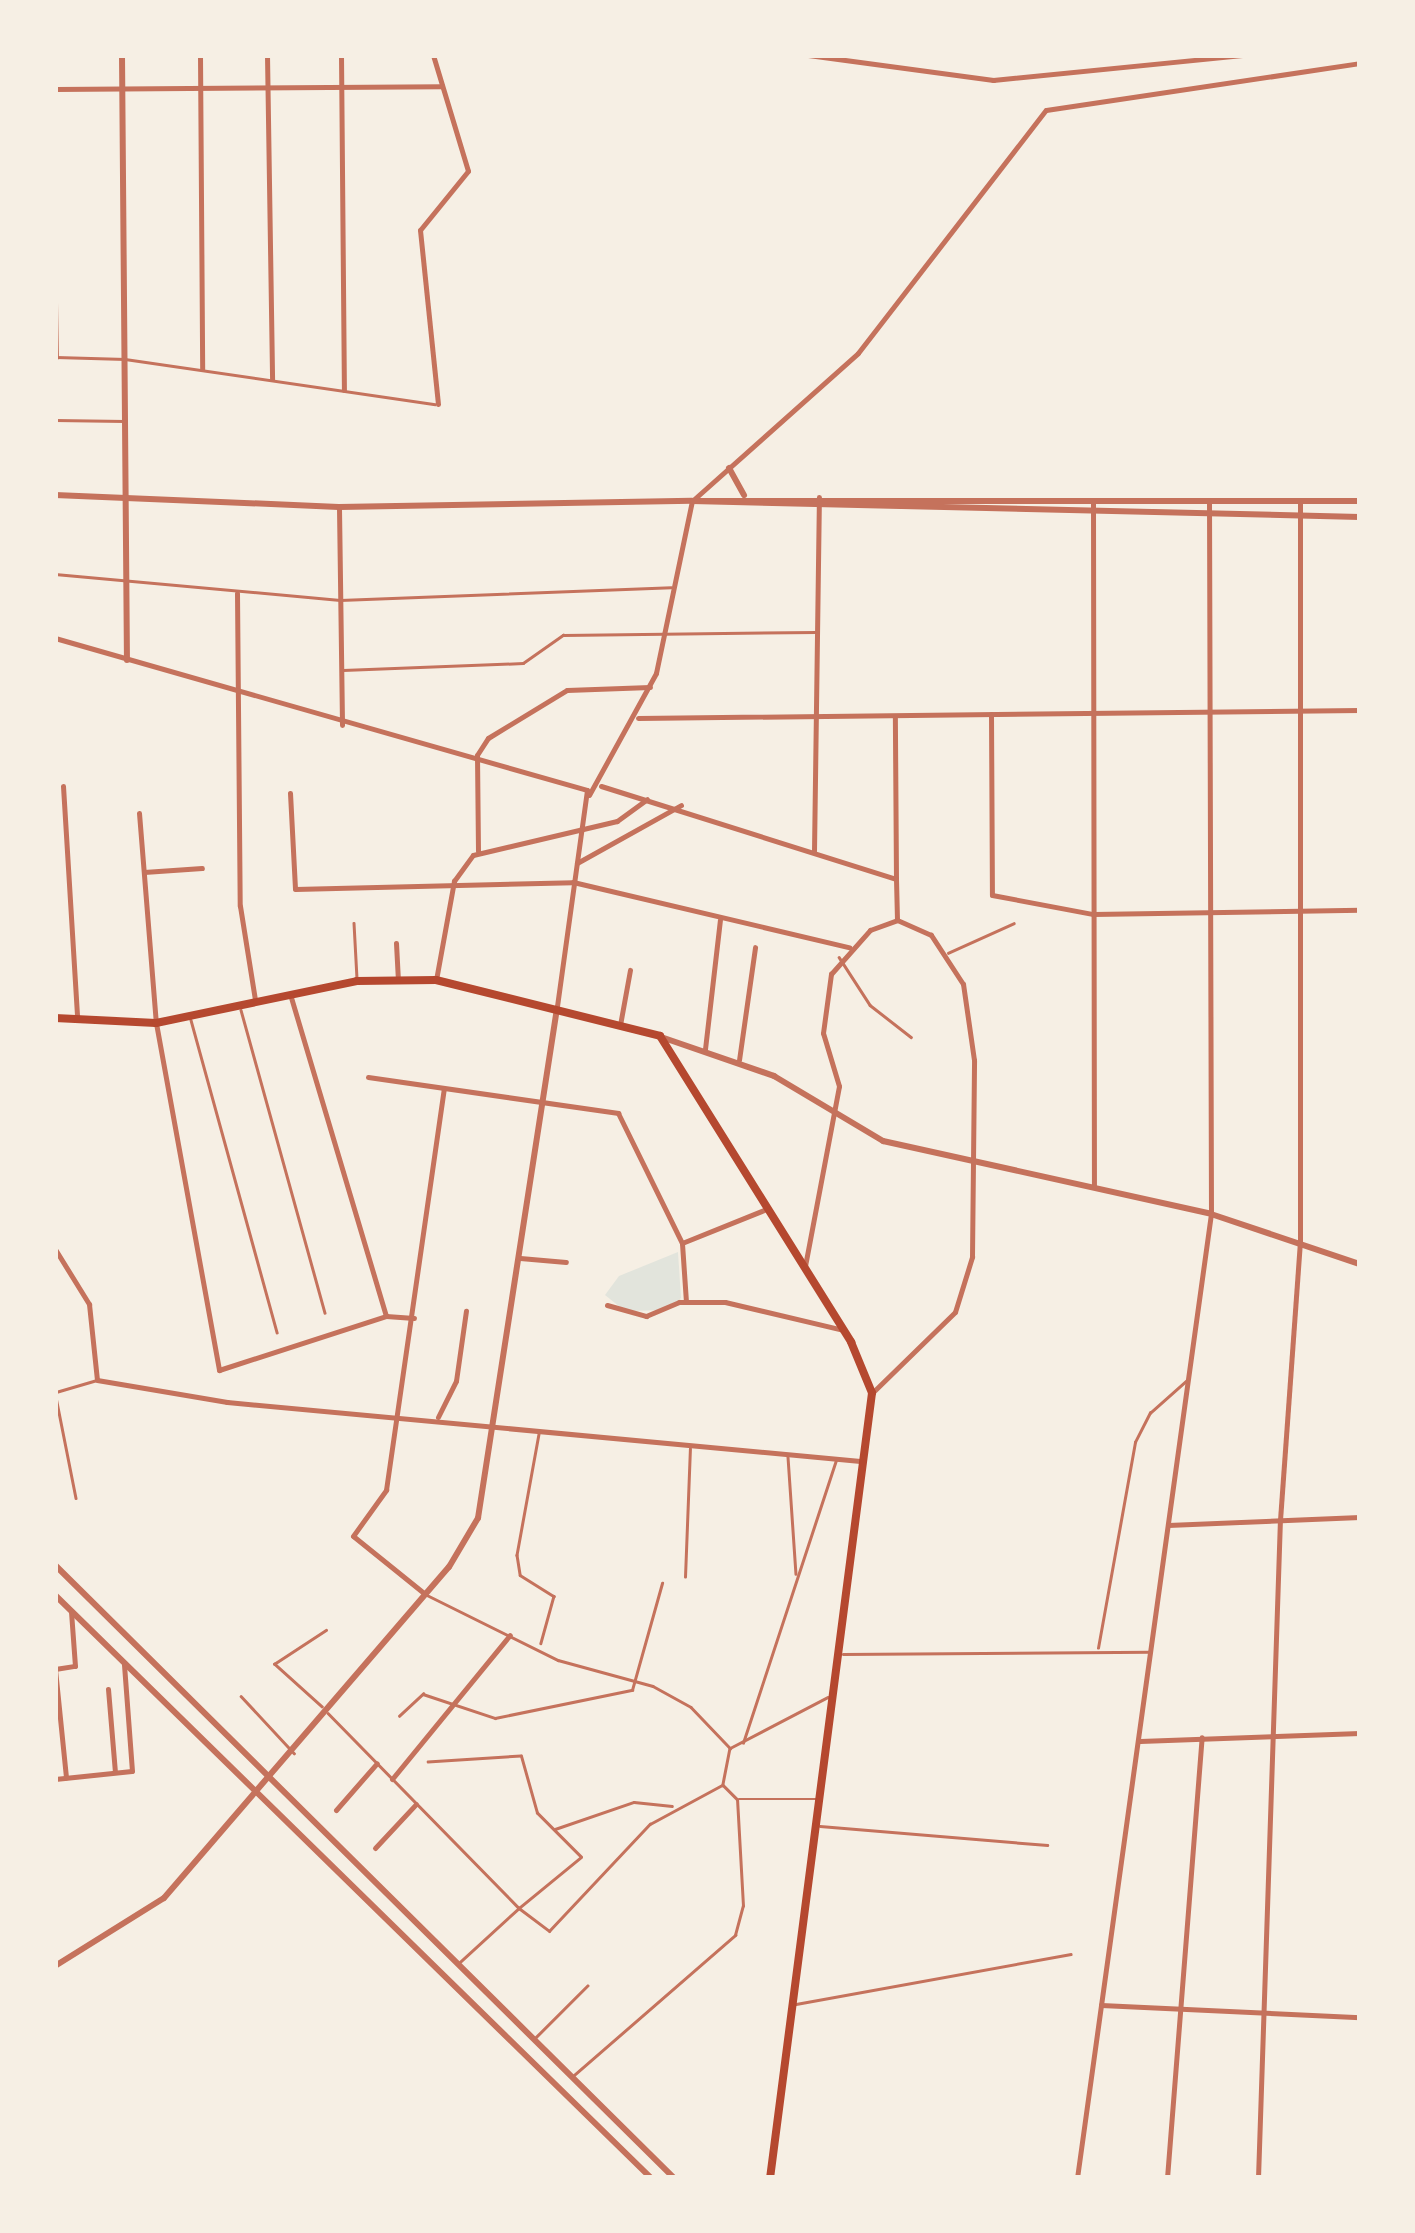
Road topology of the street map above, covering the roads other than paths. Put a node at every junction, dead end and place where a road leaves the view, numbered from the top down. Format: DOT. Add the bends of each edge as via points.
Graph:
graph roads {
  1 [pos="122,55"];
  2 [pos="200,55"];
  3 [pos="267,55"];
  4 [pos="341,55"];
  5 [pos="433,55"];
  6 [pos="808,55"];
  7 [pos="1245,55"];
  8 [pos="1360,62"];
  9 [pos="267,86"];
  10 [pos="342,86"];
  11 [pos="442,86"];
  12 [pos="122,88"];
  13 [pos="201,88"];
  14 [pos="55,89"];
  15 [pos="55,302"];
  16 [pos="55,358"];
  17 [pos="125,358"];
  18 [pos="202,370"];
  19 [pos="272,379"];
  20 [pos="344,390"];
  21 [pos="438,404"];
  22 [pos="55,420"];
  23 [pos="125,420"];
  24 [pos="729,468"];
  25 [pos="55,495"];
  26 [pos="126,496"];
  27 [pos="745,496"];
  28 [pos="819,497"];
  29 [pos="1360,500"];
  30 [pos="692,501"];
  31 [pos="1300,501"];
  32 [pos="1093,502"];
  33 [pos="1208,502"];
  34 [pos="340,508"];
  35 [pos="819,510"];
  36 [pos="1092,517"];
  37 [pos="1208,517"];
  38 [pos="1299,517"];
  39 [pos="1360,517"];
  40 [pos="55,574"];
  41 [pos="126,587"];
  42 [pos="671,587"];
  43 [pos="236,592"];
  44 [pos="340,600"];
  45 [pos="817,632"];
  46 [pos="55,638"];
  47 [pos="662,638"];
  48 [pos="127,660"];
  49 [pos="341,670"];
  50 [pos="650,687"];
  51 [pos="240,690"];
  52 [pos="1360,710"];
  53 [pos="1301,711"];
  54 [pos="1210,712"];
  55 [pos="1093,713"];
  56 [pos="992,714"];
  57 [pos="816,716"];
  58 [pos="895,716"];
  59 [pos="637,718"];
  60 [pos="342,725"];
  61 [pos="477,755"];
  62 [pos="63,786"];
  63 [pos="601,786"];
  64 [pos="290,794"];
  65 [pos="588,795"];
  66 [pos="647,799"];
  67 [pos="681,805"];
  68 [pos="139,813"];
  69 [pos="582,828"];
  70 [pos="478,850"];
  71 [pos="814,851"];
  72 [pos="577,863"];
  73 [pos="202,868"];
  74 [pos="144,872"];
  75 [pos="896,879"];
  76 [pos="454,881"];
  77 [pos="573,882"];
  78 [pos="1360,910"];
  79 [pos="1298,911"];
  80 [pos="1212,912"];
  81 [pos="1093,914"];
  82 [pos="720,920"];
  83 [pos="898,920"];
  84 [pos="354,923"];
  85 [pos="1014,923"];
  86 [pos="396,944"];
  87 [pos="755,947"];
  88 [pos="849,947"];
  89 [pos="948,953"];
  90 [pos="840,957"];
  91 [pos="630,970"];
  92 [pos="436,980"];
  93 [pos="357,981"];
  94 [pos="398,981"];
  95 [pos="290,993"];
  96 [pos="255,1000"];
  97 [pos="239,1004"];
  98 [pos="557,1006"];
  99 [pos="190,1016"];
  100 [pos="55,1018"];
  101 [pos="76,1020"];
  102 [pos="156,1022"];
  103 [pos="620,1025"];
  104 [pos="660,1036"];
  105 [pos="911,1037"];
  106 [pos="704,1049"];
  107 [pos="739,1060"];
  108 [pos="368,1078"];
  109 [pos="444,1089"];
  110 [pos="541,1104"];
  111 [pos="832,1113"];
  112 [pos="974,1161"];
  113 [pos="1094,1187"];
  114 [pos="764,1210"];
  115 [pos="1211,1214"];
  116 [pos="682,1243"];
  117 [pos="1300,1244"];
  118 [pos="55,1249"];
  119 [pos="520,1258"];
  120 [pos="566,1262"];
  121 [pos="1360,1264"];
  122 [pos="804,1269"];
  123 [pos="686,1302"];
  124 [pos="607,1305"];
  125 [pos="466,1311"];
  126 [pos="326,1313"];
  127 [pos="386,1316"];
  128 [pos="414,1318"];
  129 [pos="843,1330"];
  130 [pos="276,1332"];
  131 [pos="97,1380"];
  132 [pos="1188,1380"];
  133 [pos="55,1392"];
  134 [pos="872,1392"];
  135 [pos="399,1412"];
  136 [pos="438,1417"];
  137 [pos="496,1422"];
  138 [pos="540,1429"];
  139 [pos="690,1449"];
  140 [pos="788,1458"];
  141 [pos="836,1460"];
  142 [pos="860,1462"];
  143 [pos="76,1498"];
  144 [pos="1360,1517"];
  145 [pos="1280,1520"];
  146 [pos="1168,1524"];
  147 [pos="55,1566"];
  148 [pos="796,1576"];
  149 [pos="685,1577"];
  150 [pos="662,1582"];
  151 [pos="425,1594"];
  152 [pos="55,1595"];
  153 [pos="71,1611"];
  154 [pos="326,1630"];
  155 [pos="510,1636"];
  156 [pos="541,1645"];
  157 [pos="1098,1650"];
  158 [pos="1152,1652"];
  159 [pos="839,1654"];
  160 [pos="124,1664"];
  161 [pos="55,1669"];
  162 [pos="633,1680"];
  163 [pos="108,1690"];
  164 [pos="834,1694"];
  165 [pos="242,1696"];
  166 [pos="457,1700"];
  167 [pos="328,1713"];
  168 [pos="399,1716"];
  169 [pos="1360,1733"];
  170 [pos="1273,1735"];
  171 [pos="1202,1738"];
  172 [pos="1140,1741"];
  173 [pos="743,1742"];
  174 [pos="730,1748"];
  175 [pos="294,1753"];
  176 [pos="428,1762"];
  177 [pos="377,1764"];
  178 [pos="115,1772"];
  179 [pos="66,1777"];
  180 [pos="55,1779"];
  181 [pos="392,1779"];
  182 [pos="269,1782"];
  183 [pos="723,1785"];
  184 [pos="256,1797"];
  185 [pos="737,1799"];
  186 [pos="820,1799"];
  187 [pos="416,1804"];
  188 [pos="675,1807"];
  189 [pos="336,1810"];
  190 [pos="816,1825"];
  191 [pos="554,1829"];
  192 [pos="1047,1845"];
  193 [pos="376,1848"];
  194 [pos="520,1908"];
  195 [pos="1070,1954"];
  196 [pos="457,1964"];
  197 [pos="55,1966"];
  198 [pos="587,1986"];
  199 [pos="790,2005"];
  200 [pos="1101,2005"];
  201 [pos="1181,2007"];
  202 [pos="1263,2010"];
  203 [pos="1360,2017"];
  204 [pos="534,2039"];
  205 [pos="572,2076"];
  206 [pos="652,2178"];
  207 [pos="674,2178"];
  208 [pos="770,2178"];
  209 [pos="1077,2178"];
  210 [pos="1166,2178"];
  211 [pos="1258,2178"];
  1 -- 12 [label="street"];
  2 -- 13 [label="street"];
  3 -- 9 [label="street"];
  4 -- 10 [label="street"];
  5 -- 11 [label="street"];
  6 -- 7 [label="street" via="992,80"];
  8 -- 24 [label="street" via="1046,110 858,353"];
  9 -- 10 [label="street"];
  9 -- 13 [label="street"];
  9 -- 19 [label="street"];
  10 -- 11 [label="street"];
  10 -- 20 [label="street"];
  11 -- 21 [label="street" via="468,172 420,230"];
  12 -- 13 [label="street"];
  12 -- 14 [label="street"];
  12 -- 17 [label="street"];
  13 -- 18 [label="street"];
  15 -- 16 [label="street"];
  16 -- 17 [label="lane"];
  17 -- 18 [label="lane"];
  17 -- 23 [label="street"];
  18 -- 19 [label="lane"];
  19 -- 20 [label="lane"];
  20 -- 21 [label="lane"];
  22 -- 23 [label="lane"];
  23 -- 26 [label="street"];
  24 -- 27 [label="street"];
  24 -- 30 [label="street"];
  25 -- 26 [label="street"];
  26 -- 34 [label="street"];
  26 -- 41 [label="street"];
  27 -- 28 [label="street"];
  27 -- 30 [label="street"];
  28 -- 32 [label="street"];
  28 -- 35 [label="street"];
  29 -- 31 [label="street"];
  30 -- 34 [label="street"];
  30 -- 35 [label="street" via="710,508"];
  30 -- 42 [label="street"];
  31 -- 33 [label="street"];
  31 -- 38 [label="street"];
  32 -- 33 [label="street"];
  32 -- 36 [label="street"];
  33 -- 37 [label="street"];
  34 -- 44 [label="street"];
  35 -- 36 [label="street"];
  35 -- 45 [label="street"];
  36 -- 37 [label="street"];
  36 -- 55 [label="street"];
  37 -- 38 [label="street"];
  37 -- 54 [label="street"];
  38 -- 39 [label="street"];
  38 -- 53 [label="street"];
  40 -- 41 [label="lane"];
  41 -- 43 [label="lane"];
  41 -- 48 [label="street"];
  42 -- 44 [label="lane"];
  42 -- 47 [label="street"];
  43 -- 44 [label="lane"];
  43 -- 51 [label="street"];
  44 -- 49 [label="street"];
  45 -- 47 [label="lane"];
  45 -- 57 [label="street"];
  46 -- 48 [label="street"];
  47 -- 49 [label="lane" via="563,636 524,663"];
  47 -- 50 [label="street"];
  48 -- 51 [label="street"];
  49 -- 60 [label="street"];
  50 -- 59 [label="street"];
  50 -- 61 [label="street" via="566,690 488,738"];
  51 -- 60 [label="street"];
  51 -- 96 [label="street" via="240,906"];
  52 -- 53 [label="street"];
  53 -- 54 [label="street"];
  53 -- 79 [label="street"];
  54 -- 55 [label="street"];
  54 -- 80 [label="street"];
  55 -- 56 [label="street"];
  55 -- 81 [label="street"];
  56 -- 58 [label="street"];
  56 -- 81 [label="street" via="992,895"];
  57 -- 58 [label="street"];
  57 -- 59 [label="street"];
  57 -- 71 [label="street"];
  58 -- 75 [label="street"];
  59 -- 63 [label="street"];
  60 -- 61 [label="street"];
  61 -- 65 [label="street"];
  61 -- 70 [label="street"];
  62 -- 101 [label="street"];
  63 -- 65 [label="street"];
  63 -- 66 [label="street"];
  64 -- 76 [label="street" via="295,890"];
  65 -- 69 [label="street"];
  66 -- 67 [label="street"];
  66 -- 69 [label="street" via="617,822"];
  67 -- 71 [label="street"];
  67 -- 72 [label="street"];
  68 -- 74 [label="street"];
  69 -- 70 [label="street"];
  69 -- 72 [label="street"];
  70 -- 76 [label="street"];
  71 -- 75 [label="street"];
  72 -- 77 [label="street"];
  73 -- 74 [label="street"];
  74 -- 102 [label="street"];
  75 -- 83 [label="street"];
  76 -- 77 [label="street"];
  76 -- 92 [label="street"];
  77 -- 82 [label="street"];
  77 -- 98 [label="street"];
  78 -- 79 [label="street"];
  79 -- 80 [label="street"];
  79 -- 117 [label="street"];
  80 -- 81 [label="street"];
  80 -- 115 [label="street"];
  81 -- 113 [label="street"];
  82 -- 88 [label="street"];
  82 -- 106 [label="street"];
  83 -- 88 [label="street"];
  83 -- 89 [label="street"];
  84 -- 93 [label="lane"];
  85 -- 89 [label="lane"];
  86 -- 94 [label="street"];
  87 -- 107 [label="street"];
  88 -- 90 [label="street"];
  89 -- 112 [label="street" via="969,1013"];
  90 -- 105 [label="lane" via="870,1005"];
  90 -- 111 [label="street" via="824,1002 839,1086"];
  91 -- 103 [label="street"];
  92 -- 94 [label="main road"];
  92 -- 98 [label="main road"];
  93 -- 94 [label="main road"];
  93 -- 95 [label="main road"];
  95 -- 96 [label="main road"];
  95 -- 127 [label="street"];
  96 -- 97 [label="main road"];
  97 -- 99 [label="main road"];
  97 -- 126 [label="lane"];
  98 -- 103 [label="main road"];
  98 -- 110 [label="street"];
  99 -- 102 [label="main road"];
  99 -- 130 [label="lane"];
  100 -- 101 [label="main road"];
  101 -- 102 [label="main road"];
  102 -- 127 [label="street" via="219,1370"];
  103 -- 104 [label="main road"];
  104 -- 106 [label="street"];
  104 -- 114 [label="main road"];
  106 -- 107 [label="street"];
  107 -- 111 [label="street"];
  108 -- 109 [label="street"];
  109 -- 110 [label="street"];
  109 -- 128 [label="street"];
  110 -- 116 [label="street" via="618,1113"];
  110 -- 119 [label="street"];
  111 -- 112 [label="street" via="882,1141"];
  111 -- 122 [label="street"];
  112 -- 113 [label="street"];
  112 -- 134 [label="street" via="972,1257 954,1312"];
  113 -- 115 [label="street"];
  114 -- 116 [label="street"];
  114 -- 122 [label="main road"];
  115 -- 117 [label="street"];
  115 -- 132 [label="street"];
  116 -- 123 [label="street"];
  117 -- 121 [label="street"];
  117 -- 145 [label="street"];
  118 -- 131 [label="street" via="90,1304"];
  119 -- 120 [label="street"];
  119 -- 137 [label="street"];
  122 -- 129 [label="main road"];
  123 -- 124 [label="street" via="646,1316"];
  123 -- 129 [label="street" via="725,1302"];
  125 -- 136 [label="street" via="456,1382"];
  127 -- 128 [label="street"];
  128 -- 135 [label="street"];
  129 -- 134 [label="main road"];
  131 -- 133 [label="lane"];
  131 -- 135 [label="street" via="226,1402"];
  132 -- 146 [label="street"];
  132 -- 157 [label="lane" via="1150,1412 1129,1458"];
  133 -- 143 [label="lane"];
  134 -- 142 [label="main road"];
  135 -- 136 [label="street"];
  135 -- 151 [label="street" via="386,1490 353,1536"];
  136 -- 137 [label="street"];
  137 -- 138 [label="street"];
  137 -- 151 [label="street" via="478,1518"];
  138 -- 139 [label="street"];
  138 -- 156 [label="lane" via="517,1555 520,1575 554,1596"];
  139 -- 140 [label="street"];
  139 -- 149 [label="lane"];
  140 -- 141 [label="street"];
  140 -- 148 [label="lane"];
  141 -- 142 [label="street"];
  141 -- 148 [label="lane"];
  142 -- 159 [label="main road"];
  144 -- 145 [label="street"];
  145 -- 146 [label="street"];
  145 -- 170 [label="street"];
  146 -- 158 [label="street"];
  147 -- 182 [label="street"];
  148 -- 173 [label="lane"];
  150 -- 162 [label="lane"];
  151 -- 155 [label="lane"];
  151 -- 167 [label="street"];
  152 -- 153 [label="street"];
  153 -- 160 [label="street"];
  153 -- 161 [label="street" via="75,1666"];
  154 -- 167 [label="lane" via="274,1664"];
  155 -- 156 [label="lane"];
  155 -- 166 [label="street"];
  156 -- 162 [label="lane" via="558,1660"];
  157 -- 158 [label="lane"];
  157 -- 159 [label="lane"];
  158 -- 172 [label="street"];
  159 -- 164 [label="main road"];
  160 -- 178 [label="street" via="132,1771"];
  160 -- 184 [label="street"];
  161 -- 179 [label="street"];
  162 -- 166 [label="lane" via="632,1690 495,1718"];
  162 -- 174 [label="lane" via="692,1707"];
  163 -- 178 [label="street"];
  164 -- 173 [label="lane"];
  164 -- 186 [label="main road"];
  165 -- 175 [label="lane"];
  166 -- 168 [label="lane" via="423,1694"];
  166 -- 181 [label="street"];
  167 -- 175 [label="street"];
  167 -- 177 [label="lane"];
  169 -- 170 [label="street"];
  170 -- 171 [label="street"];
  170 -- 202 [label="street"];
  171 -- 172 [label="street"];
  171 -- 201 [label="street"];
  172 -- 200 [label="street"];
  173 -- 174 [label="lane"];
  174 -- 183 [label="lane"];
  175 -- 182 [label="street"];
  176 -- 191 [label="lane" via="521,1756 537,1813"];
  177 -- 181 [label="lane"];
  177 -- 189 [label="street"];
  178 -- 179 [label="street"];
  179 -- 180 [label="street"];
  181 -- 187 [label="lane"];
  182 -- 184 [label="street"];
  182 -- 196 [label="street"];
  183 -- 185 [label="lane"];
  183 -- 188 [label="lane"];
  184 -- 197 [label="street" via="164,1898"];
  184 -- 206 [label="street"];
  185 -- 186 [label="lane"];
  185 -- 205 [label="lane" via="744,1906 735,1936"];
  186 -- 190 [label="main road"];
  187 -- 193 [label="street"];
  187 -- 194 [label="lane"];
  188 -- 191 [label="lane" via="634,1802"];
  188 -- 194 [label="lane" via="548,1931"];
  190 -- 192 [label="lane"];
  190 -- 199 [label="main road"];
  191 -- 194 [label="lane" via="581,1857"];
  194 -- 196 [label="lane"];
  195 -- 199 [label="lane"];
  196 -- 204 [label="street"];
  198 -- 204 [label="lane"];
  199 -- 208 [label="main road"];
  200 -- 201 [label="street"];
  200 -- 209 [label="street"];
  201 -- 202 [label="street"];
  201 -- 210 [label="street"];
  202 -- 203 [label="street"];
  202 -- 211 [label="street"];
  204 -- 205 [label="street"];
  205 -- 207 [label="street"];
}
